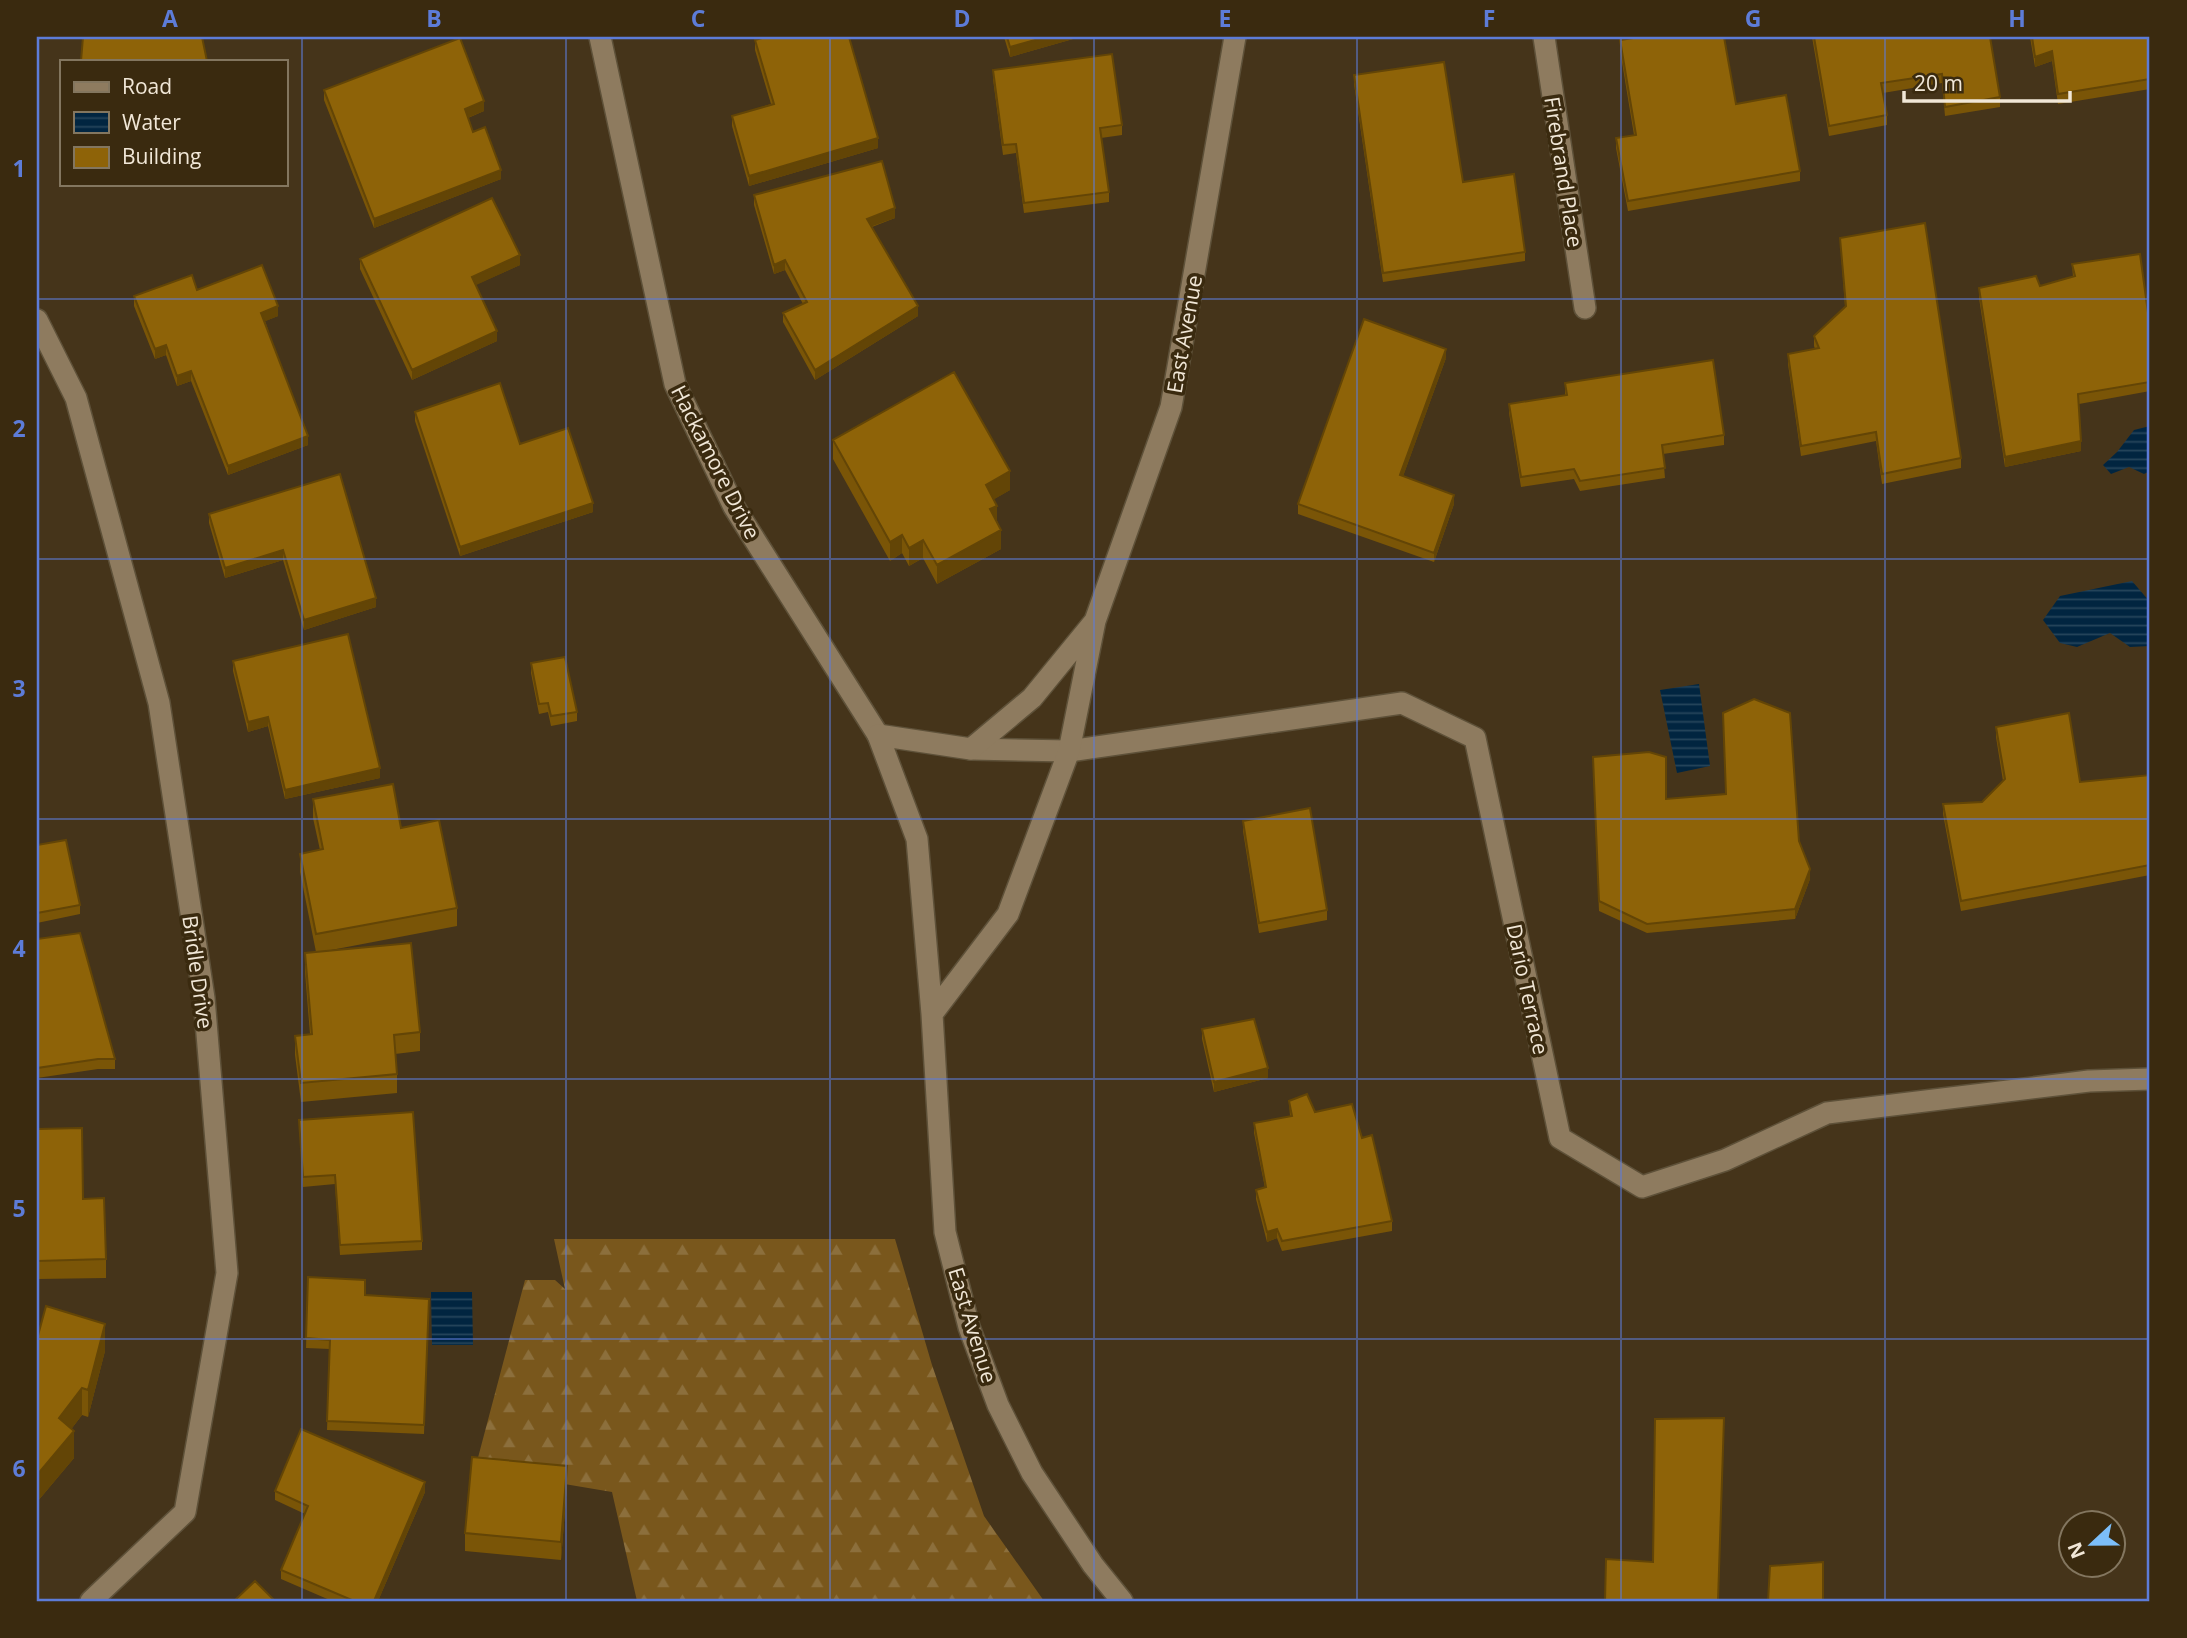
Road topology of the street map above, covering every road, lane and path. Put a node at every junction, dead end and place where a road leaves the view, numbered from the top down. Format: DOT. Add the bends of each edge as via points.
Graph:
graph roads {
  1 [pos="600,37"];
  2 [pos="1235,37"];
  3 [pos="1544,37"];
  4 [pos="1584,308"];
  5 [pos="37,320"];
  6 [pos="1095,621"];
  7 [pos="878,736"];
  8 [pos="971,749"];
  9 [pos="1069,751"];
  10 [pos="932,1014"];
  11 [pos="2150,1079"];
  12 [pos="91,1601"];
  13 [pos="1122,1601"];
  1 -- 7 [label="street, Hackamore Drive" via="675,384 734,507"];
  2 -- 6 [label="street, East Avenue" via="1171,407"];
  3 -- 4 [label="street, Firebrand Place"];
  5 -- 12 [label="street, Bridle Drive" via="76,398 159,704 204,998 227,1273 185,1512"];
  6 -- 8 [label="street, East Avenue" via="1032,698"];
  6 -- 9 [label="street, East Avenue"];
  7 -- 8 [label="street"];
  7 -- 10 [label="street, East Avenue" via="917,839"];
  8 -- 9 [label="street, Dario Terrace"];
  9 -- 10 [label="street, East Avenue" via="1008,914"];
  9 -- 11 [label="street, Dario Terrace" via="1402,703 1475,738 1560,1138 1642,1187 1725,1160 1828,1113 2089,1081"];
  10 -- 13 [label="street, East Avenue" via="945,1232 969,1327 998,1405 1032,1473"];
}
